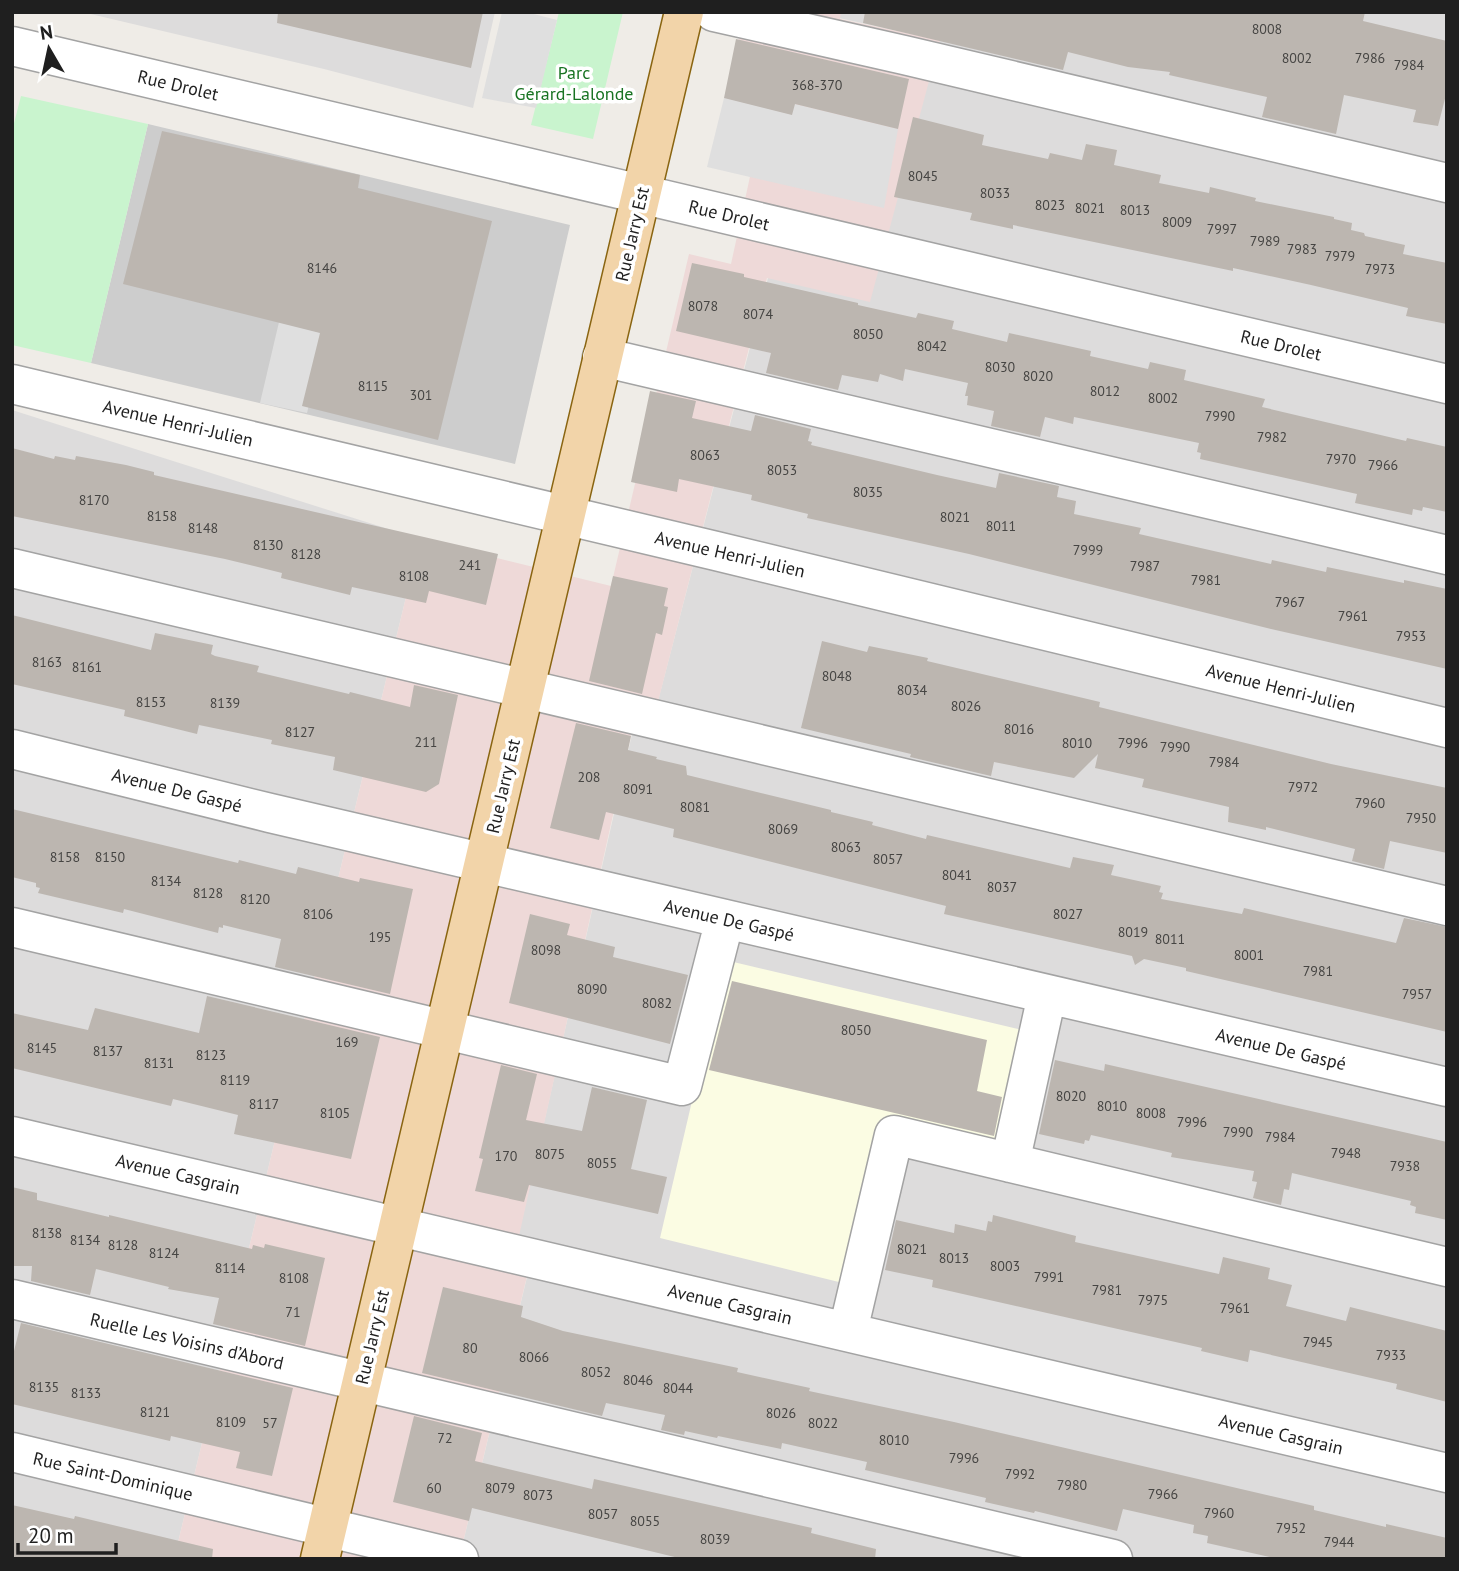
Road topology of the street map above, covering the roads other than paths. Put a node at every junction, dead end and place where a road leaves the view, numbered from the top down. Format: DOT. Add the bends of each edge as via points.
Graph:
graph roads {
  1 [pos="684,12"];
  2 [pos="714,12"];
  3 [pos="14,54"];
  4 [pos="1447,183"];
  5 [pos="641,195"];
  6 [pos="602,357"];
  7 [pos="12,384"];
  8 [pos="1447,384"];
  9 [pos="566,516"];
  10 [pos="1447,555"];
  11 [pos="12,568"];
  12 [pos="526,690"];
  13 [pos="1447,728"];
  14 [pos="12,749"];
  15 [pos="484,862"];
  16 [pos="1447,906"];
  17 [pos="725,919"];
  18 [pos="12,927"];
  19 [pos="1047,995"];
  20 [pos="444,1030"];
  21 [pos="1447,1087"];
  22 [pos="12,1136"];
  23 [pos="1010,1163"];
  24 [pos="397,1227"];
  25 [pos="1447,1266"];
  26 [pos="12,1299"];
  27 [pos="848,1331"];
  28 [pos="362,1383"];
  29 [pos="12,1452"];
  30 [pos="1447,1474"];
  31 [pos="324,1543"];
  32 [pos="460,1559"];
  33 [pos="1113,1559"];
  1 -- 5 [label="main road, Rue Jarry Est"];
  2 -- 4 [label="street"];
  3 -- 5 [label="street, Rue Drolet"];
  5 -- 6 [label="main road, Rue Jarry Est"];
  5 -- 8 [label="street, Rue Drolet"];
  6 -- 9 [label="main road, Rue Jarry Est"];
  6 -- 10 [label="street"];
  7 -- 9 [label="street, Avenue Henri-Julien"];
  9 -- 12 [label="main road, Rue Jarry Est"];
  9 -- 13 [label="street, Avenue Henri-Julien"];
  11 -- 12 [label="street"];
  12 -- 15 [label="main road, Rue Jarry Est"];
  12 -- 16 [label="street"];
  14 -- 15 [label="street, Avenue De Gaspé"];
  15 -- 17 [label="street, Avenue De Gaspé"];
  15 -- 20 [label="main road, Rue Jarry Est"];
  17 -- 19 [label="street, Avenue De Gaspé"];
  17 -- 20 [label="street" via="682,1086"];
  18 -- 20 [label="street"];
  19 -- 21 [label="street, Avenue De Gaspé"];
  19 -- 23 [label="street"];
  20 -- 24 [label="main road, Rue Jarry Est"];
  22 -- 24 [label="street, Avenue Casgrain"];
  23 -- 25 [label="street"];
  23 -- 27 [label="street" via="894,1135"];
  24 -- 27 [label="street, Avenue Casgrain"];
  24 -- 28 [label="main road, Rue Jarry Est"];
  26 -- 28 [label="street, Ruelle Les Voisins d’Abord"];
  27 -- 30 [label="street, Avenue Casgrain"];
  28 -- 31 [label="main road, Rue Jarry Est"];
  28 -- 33 [label="street, Ruelle Les Voisins d’Abord"];
  29 -- 31 [label="street, Rue Saint-Dominique"];
  31 -- 32 [label="street, Rue Saint-Dominique"];
}
